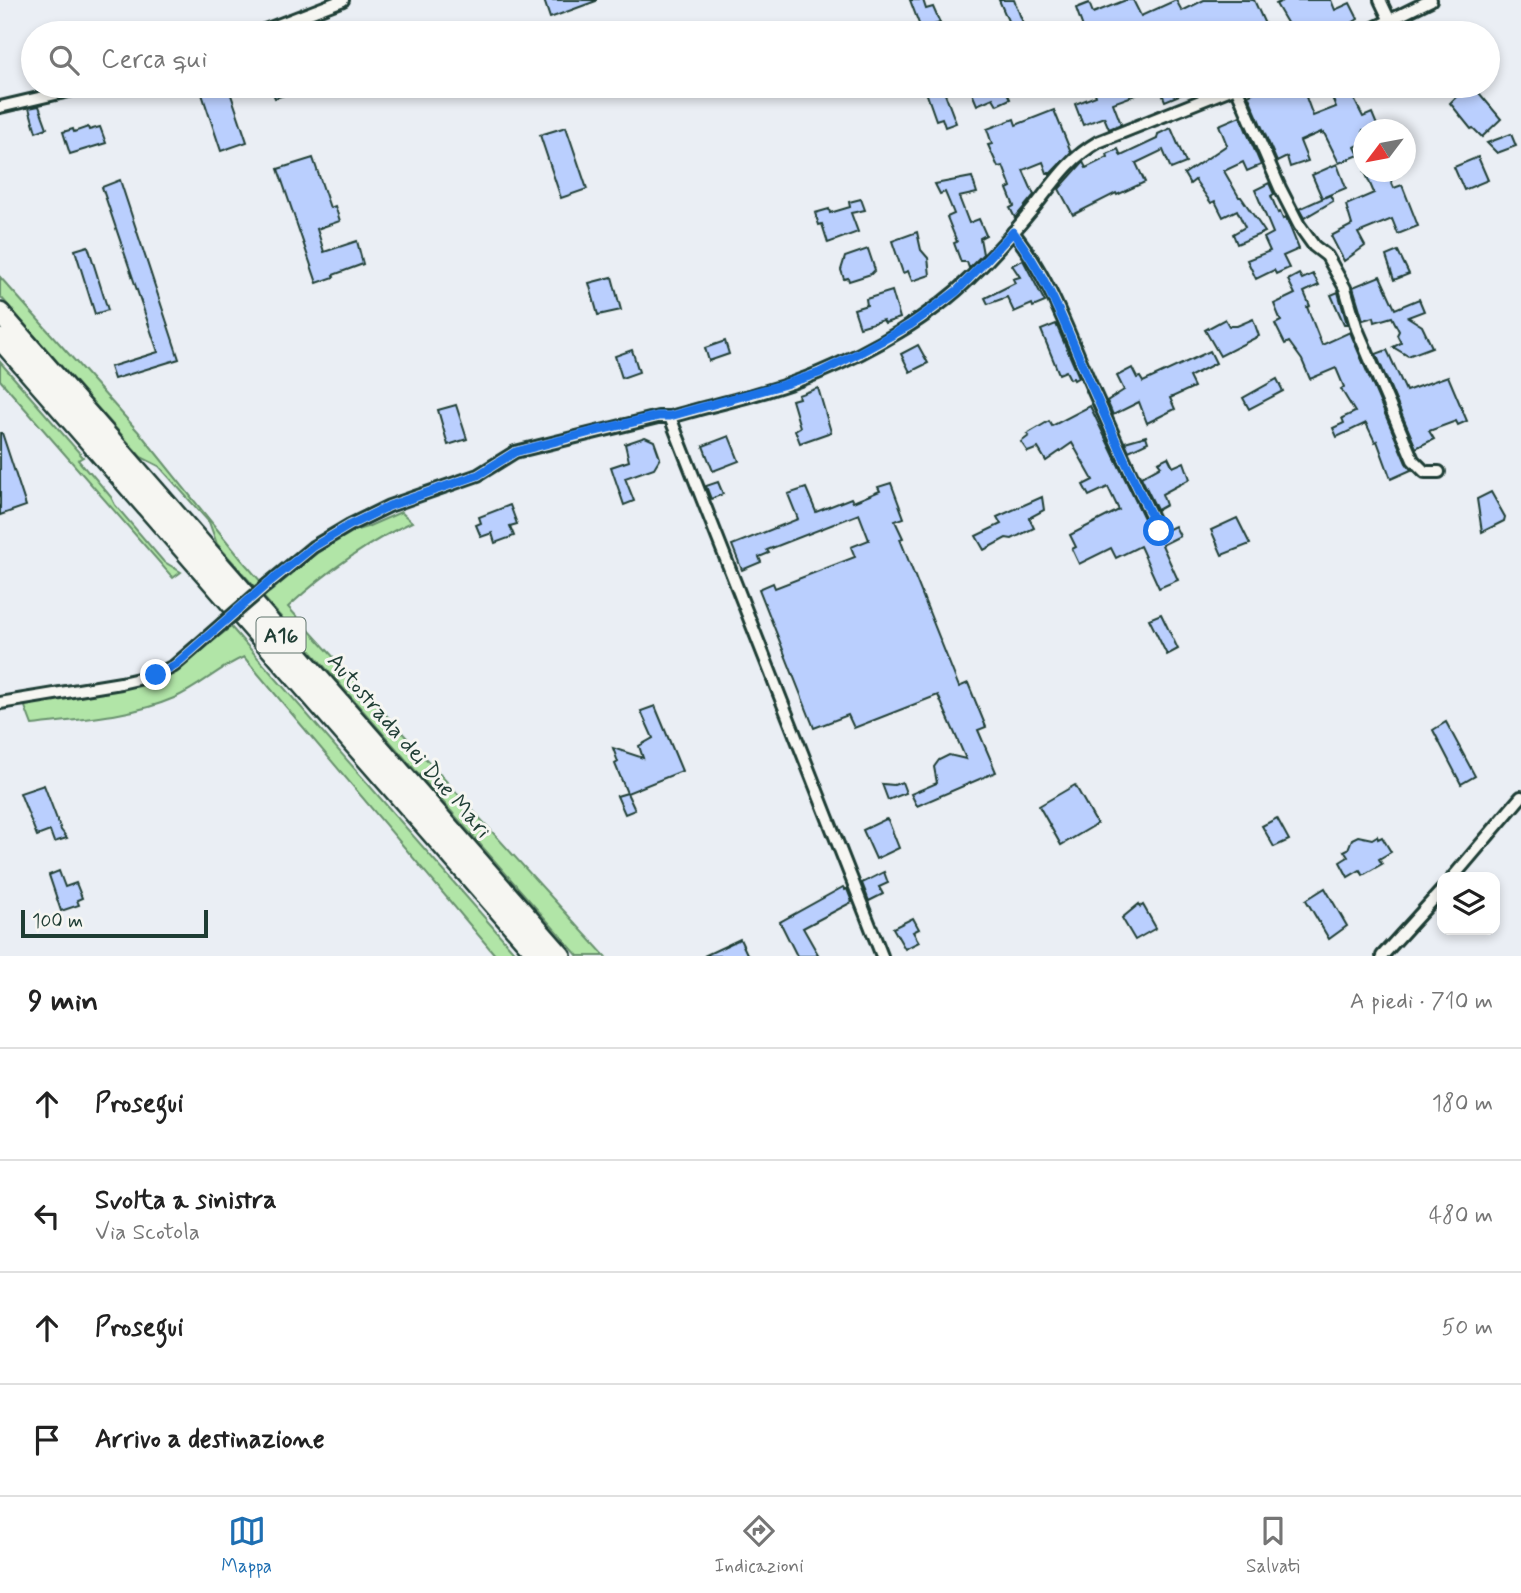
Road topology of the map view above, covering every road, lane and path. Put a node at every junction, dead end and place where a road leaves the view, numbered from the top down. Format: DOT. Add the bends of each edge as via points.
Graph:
graph roads {
  1 [pos="344,0"];
  2 [pos="1380,0"];
  3 [pos="1431,0"];
  4 [pos="289,21"];
  5 [pos="1390,21"];
  6 [pos="39,98"];
  7 [pos="1207,98"];
  8 [pos="1242,98"];
  9 [pos="0,107"];
  10 [pos="1013,232"];
  11 [pos="0,313"];
  12 [pos="0,339"];
  13 [pos="670,416"];
  14 [pos="1439,472"];
  15 [pos="1159,531"];
  16 [pos="0,703"];
  17 [pos="1521,797"];
  18 [pos="1457,872"];
  19 [pos="1437,896"];
  20 [pos="539,956"];
  21 [pos="561,956"];
  22 [pos="882,956"];
  23 [pos="1382,956"];
  1 -- 4 [label="street"];
  2 -- 5 [label="street"];
  3 -- 5 [label="street"];
  6 -- 9 [label="street"];
  7 -- 10 [label="street" via="1082,151"];
  8 -- 14 [label="street" via="1299,225 1327,256 1345,288 1357,329 1413,460 1424,472"];
  10 -- 13 [label="street" via="957,291 910,325 859,353 819,373"];
  10 -- 15 [label="street" via="1065,322"];
  11 -- 21 [label="highway, Autostrada dei Due Mari / A16"];
  12 -- 20 [label="highway, Autostrada dei Due Mari / A16"];
  13 -- 16 [label="street, bridge" via="515,452 478,475 389,506 350,525 313,547 174,666 156,675"];
  13 -- 22 [label="street"];
  17 -- 18 [label="street"];
  19 -- 23 [label="street"];
}
